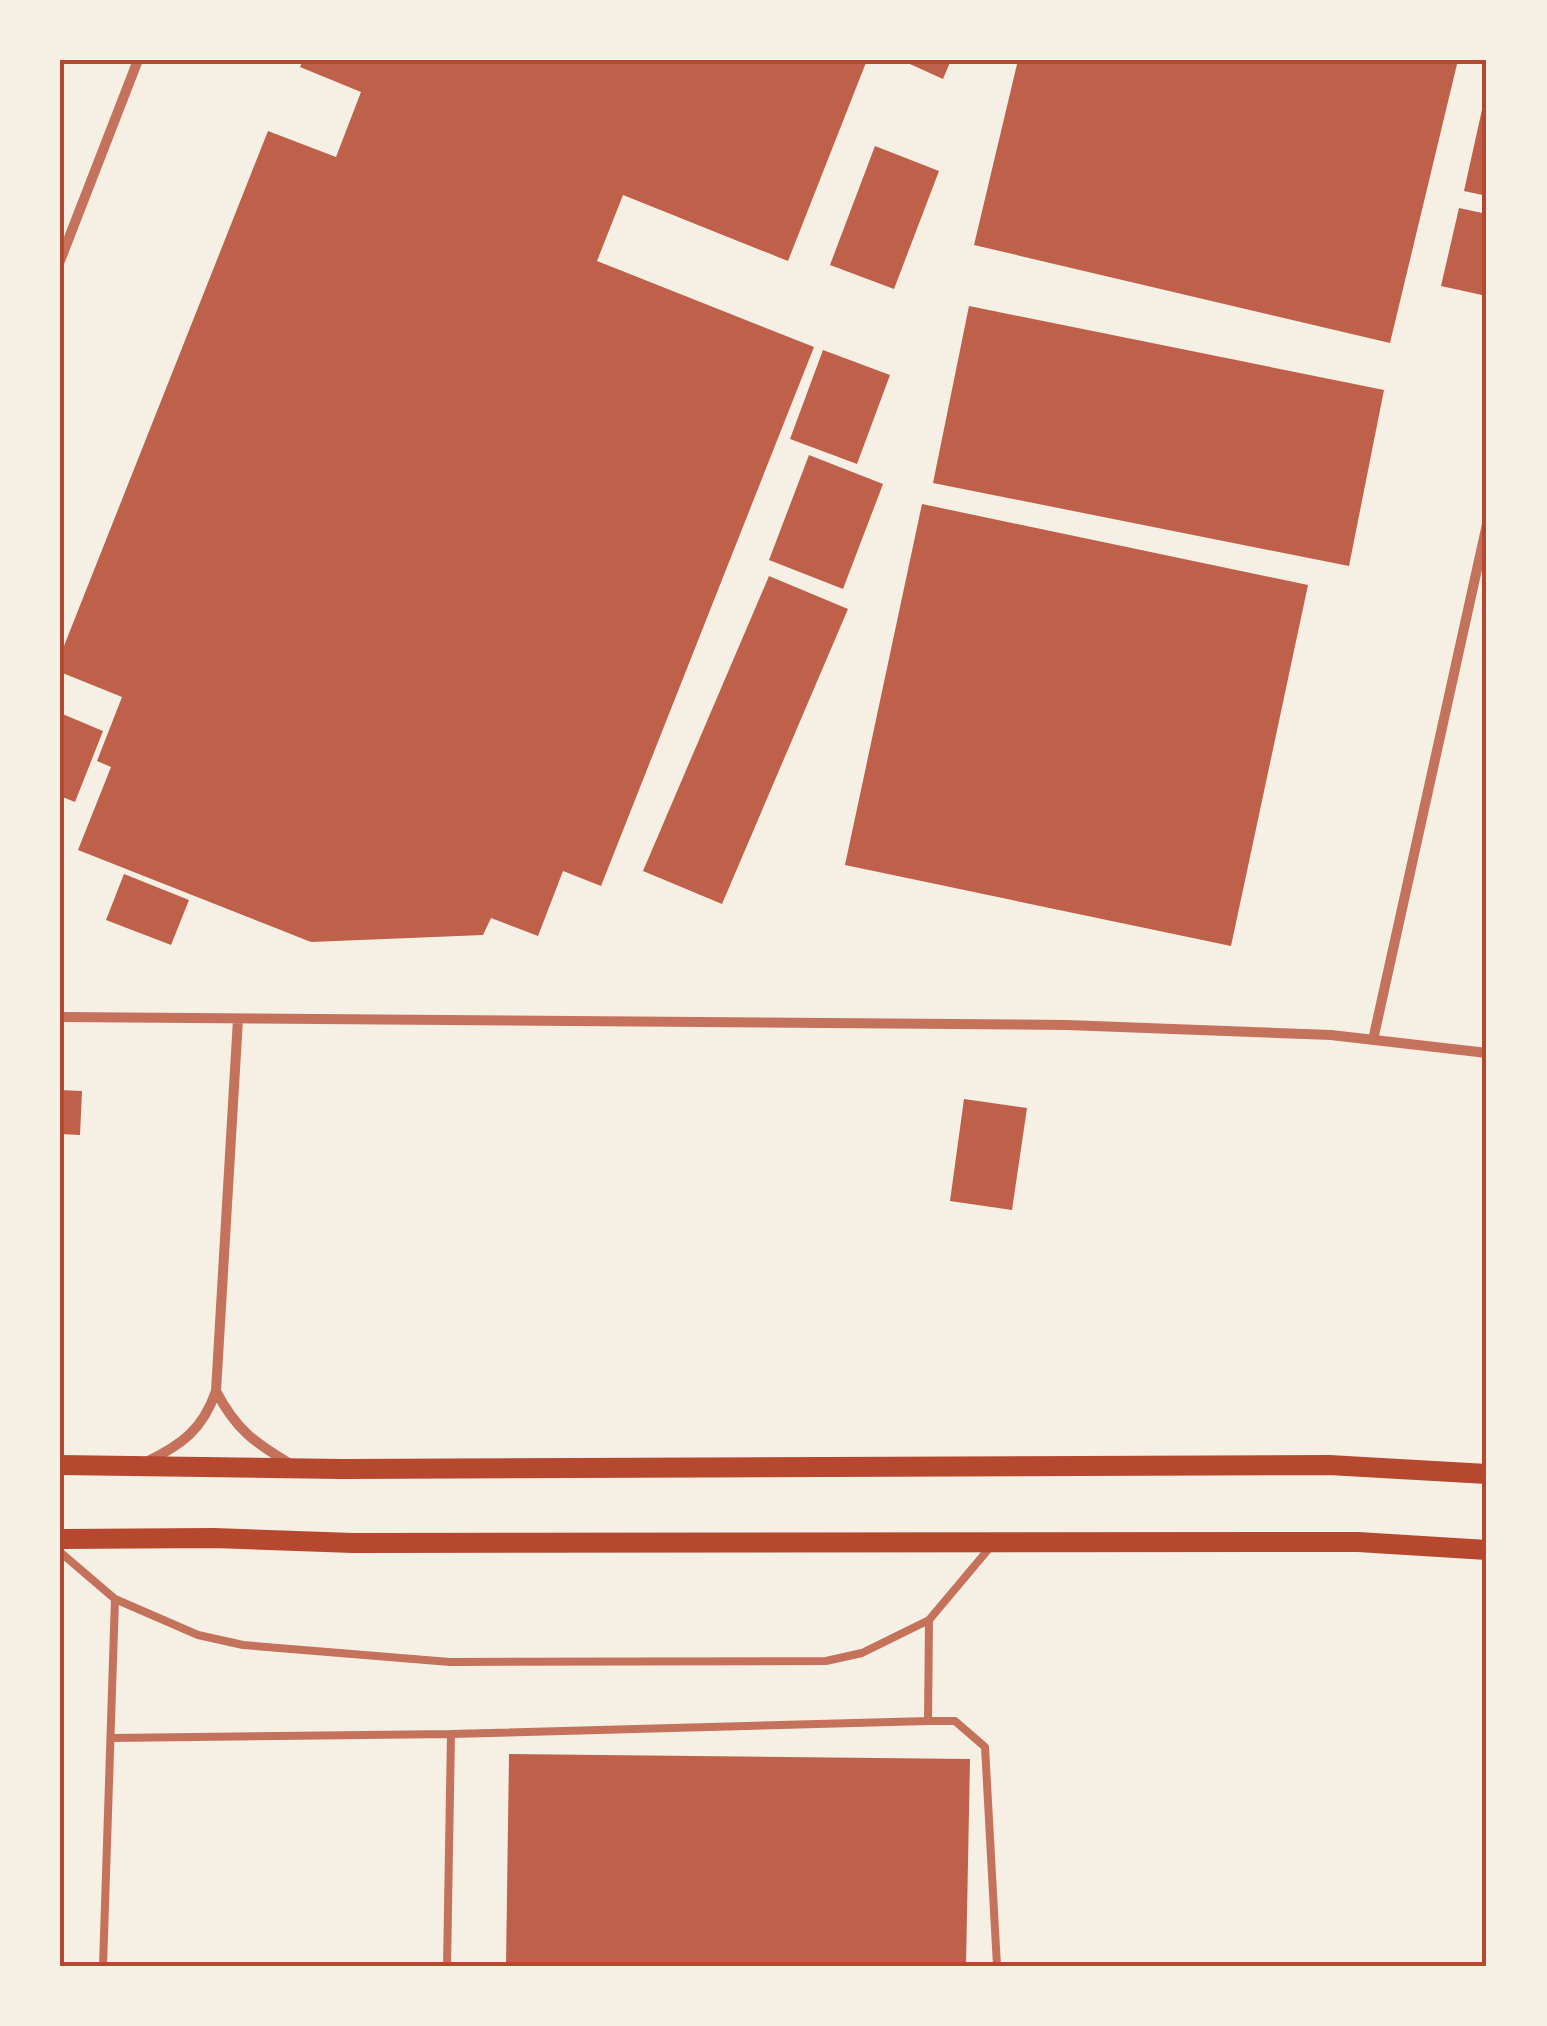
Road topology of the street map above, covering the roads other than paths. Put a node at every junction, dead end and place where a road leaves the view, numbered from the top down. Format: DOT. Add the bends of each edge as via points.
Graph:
graph roads {
  1 [pos="138,60"];
  2 [pos="60,260"];
  3 [pos="1487,524"];
  4 [pos="60,1018"];
  5 [pos="238,1018"];
  6 [pos="1373,1040"];
  7 [pos="1487,1053"];
  8 [pos="216,1390"];
  9 [pos="60,1465"];
  10 [pos="141,1465"];
  11 [pos="299,1468"];
  12 [pos="1487,1474"];
  13 [pos="60,1539"];
  14 [pos="992,1545"];
  15 [pos="1487,1550"];
  16 [pos="60,1552"];
  17 [pos="115,1599"];
  18 [pos="928,1620"];
  19 [pos="928,1721"];
  20 [pos="452,1734"];
  21 [pos="111,1738"];
  22 [pos="103,1966"];
  23 [pos="447,1966"];
  24 [pos="997,1966"];
  1 -- 2 [label="street"];
  3 -- 6 [label="street"];
  4 -- 5 [label="street"];
  5 -- 6 [label="street" via="1067,1026"];
  5 -- 8 [label="street"];
  6 -- 7 [label="street"];
  8 -- 10 [label="street" via="200,1426"];
  8 -- 11 [label="street" via="250,1439"];
  9 -- 10 [label="main road"];
  10 -- 11 [label="main road"];
  11 -- 12 [label="main road" via="1330,1465"];
  13 -- 14 [label="main road"];
  14 -- 15 [label="main road" via="1358,1542"];
  14 -- 18 [label="lane"];
  16 -- 17 [label="lane"];
  17 -- 18 [label="lane" via="171,1625 243,1645 450,1662 826,1661 862,1652"];
  17 -- 21 [label="lane"];
  18 -- 19 [label="lane"];
  19 -- 20 [label="lane"];
  19 -- 24 [label="lane" via="955,1721 985,1747"];
  20 -- 21 [label="lane"];
  20 -- 23 [label="lane"];
  21 -- 22 [label="lane"];
}
